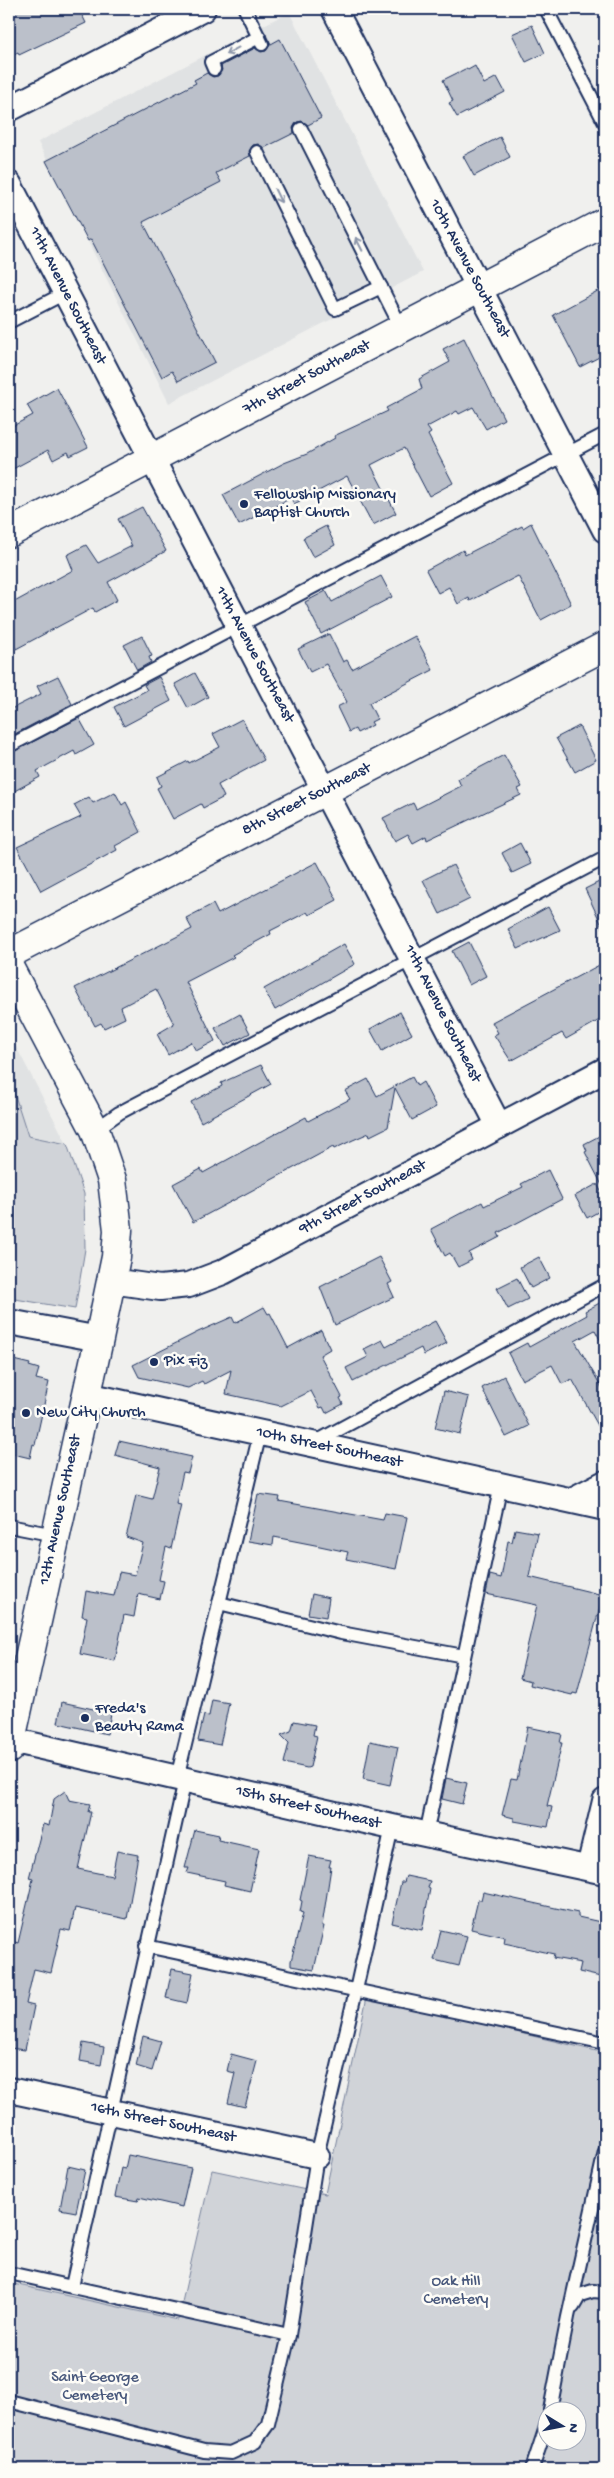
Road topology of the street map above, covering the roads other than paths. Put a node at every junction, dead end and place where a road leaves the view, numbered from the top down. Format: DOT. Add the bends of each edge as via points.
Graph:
graph roads {
  1 [pos="203,9"];
  2 [pos="245,9"];
  3 [pos="334,9"];
  4 [pos="546,9"];
  5 [pos="214,69"];
  6 [pos="9,109"];
  7 [pos="605,123"];
  8 [pos="301,129"];
  9 [pos="257,152"];
  10 [pos="9,184"];
  11 [pos="605,222"];
  12 [pos="381,287"];
  13 [pos="478,288"];
  14 [pos="66,293"];
  15 [pos="9,322"];
  16 [pos="402,328"];
  17 [pos="605,434"];
  18 [pos="566,454"];
  19 [pos="151,460"];
  20 [pos="605,530"];
  21 [pos="9,533"];
  22 [pos="238,626"];
  23 [pos="605,646"];
  24 [pos="9,746"];
  25 [pos="325,791"];
  26 [pos="605,858"];
  27 [pos="9,954"];
  28 [pos="413,958"];
  29 [pos="9,967"];
  30 [pos="605,1070"];
  31 [pos="499,1126"];
  32 [pos="94,1130"];
  33 [pos="111,1281"];
  34 [pos="605,1285"];
  35 [pos="9,1322"];
  36 [pos="99,1339"];
  37 [pos="86,1394"];
  38 [pos="260,1432"];
  39 [pos="312,1444"];
  40 [pos="605,1482"];
  41 [pos="501,1485"];
  42 [pos="572,1500"];
  43 [pos="605,1508"];
  44 [pos="9,1526"];
  45 [pos="56,1535"];
  46 [pos="219,1603"];
  47 [pos="464,1656"];
  48 [pos="10,1745"];
  49 [pos="181,1779"];
  50 [pos="605,1801"];
  51 [pos="392,1827"];
  52 [pos="426,1834"];
  53 [pos="597,1870"];
  54 [pos="146,1946"];
  55 [pos="356,1990"];
  56 [pos="605,2043"];
  57 [pos="9,2090"];
  58 [pos="110,2112"];
  59 [pos="605,2150"];
  60 [pos="317,2156"];
  61 [pos="9,2273"];
  62 [pos="72,2286"];
  63 [pos="605,2292"];
  64 [pos="568,2317"];
  65 [pos="289,2335"];
  66 [pos="552,2400"];
  67 [pos="9,2401"];
  68 [pos="538,2450"];
  69 [pos="532,2469"];
  1 -- 6 [label="street"];
  2 -- 5 [label="lane, one-way" via="260,40 211,62"];
  3 -- 13 [label="street, 10th Avenue Southeast"];
  4 -- 7 [label="lane"];
  12 -- 8 [label="lane, one-way"];
  9 -- 12 [label="lane, one-way" via="335,309"];
  10 -- 14 [label="street, 11th Avenue Southeast"];
  11 -- 13 [label="main road, 7th Street Southeast"];
  12 -- 16 [label="lane"];
  13 -- 16 [label="main road, 7th Street Southeast"];
  13 -- 18 [label="street, 10th Avenue Southeast"];
  14 -- 15 [label="lane"];
  14 -- 19 [label="street, 11th Avenue Southeast"];
  16 -- 19 [label="main road, 7th Street Southeast"];
  17 -- 18 [label="lane"];
  18 -- 20 [label="street, 10th Avenue Southeast"];
  18 -- 22 [label="lane"];
  19 -- 21 [label="main road, 7th Street Southeast"];
  19 -- 22 [label="street, 11th Avenue Southeast"];
  22 -- 24 [label="lane"];
  22 -- 25 [label="street, 11th Avenue Southeast"];
  23 -- 25 [label="main road, 8th Street Southeast"];
  25 -- 27 [label="main road, 8th Street Southeast"];
  25 -- 28 [label="street, 11th Avenue Southeast"];
  26 -- 28 [label="lane"];
  28 -- 31 [label="street, 11th Avenue Southeast"];
  28 -- 32 [label="lane" via="119,1113"];
  29 -- 32 [label="main road, 12th Avenue Southeast"];
  30 -- 31 [label="street, 9th Street Southeast"];
  31 -- 33 [label="street, 9th Street Southeast" via="223,1272 189,1285 160,1288"];
  32 -- 33 [label="main road, 12th Avenue Southeast" via="112,1180 117,1206 118,1230"];
  33 -- 36 [label="main road, 12th Avenue Southeast"];
  34 -- 39 [label="lane"];
  35 -- 36 [label="street"];
  36 -- 37 [label="main road, 12th Avenue Southeast"];
  37 -- 38 [label="street, 10th Street Southeast"];
  37 -- 45 [label="main road, 12th Avenue Southeast"];
  38 -- 39 [label="street, 10th Street Southeast"];
  38 -- 46 [label="lane"];
  39 -- 41 [label="street, 10th Street Southeast"];
  40 -- 42 [label="street"];
  41 -- 42 [label="street, 10th Street Southeast"];
  41 -- 47 [label="lane"];
  42 -- 43 [label="street, 10th Street Southeast"];
  44 -- 45 [label="lane"];
  45 -- 48 [label="main road, 12th Avenue Southeast"];
  46 -- 47 [label="lane" via="341,1634"];
  46 -- 49 [label="lane"];
  47 -- 52 [label="lane"];
  48 -- 49 [label="street, 15th Street Southeast"];
  49 -- 51 [label="street, 15th Street Southeast"];
  49 -- 54 [label="lane"];
  50 -- 53 [label="street"];
  51 -- 52 [label="street, 15th Street Southeast"];
  51 -- 55 [label="lane"];
  52 -- 53 [label="street, 15th Street Southeast"];
  54 -- 55 [label="lane"];
  54 -- 58 [label="lane"];
  55 -- 56 [label="lane"];
  55 -- 60 [label="lane"];
  57 -- 58 [label="street, 16th Street Southeast"];
  58 -- 60 [label="street, 16th Street Southeast"];
  58 -- 62 [label="lane"];
  59 -- 64 [label="lane"];
  60 -- 65 [label="lane"];
  61 -- 62 [label="lane"];
  62 -- 65 [label="lane"];
  63 -- 64 [label="lane" via="580,2295"];
  64 -- 66 [label="lane"];
  65 -- 67 [label="lane" via="268,2424 255,2442 231,2453 204,2451"];
  68 -- 69 [label="lane"];
}
